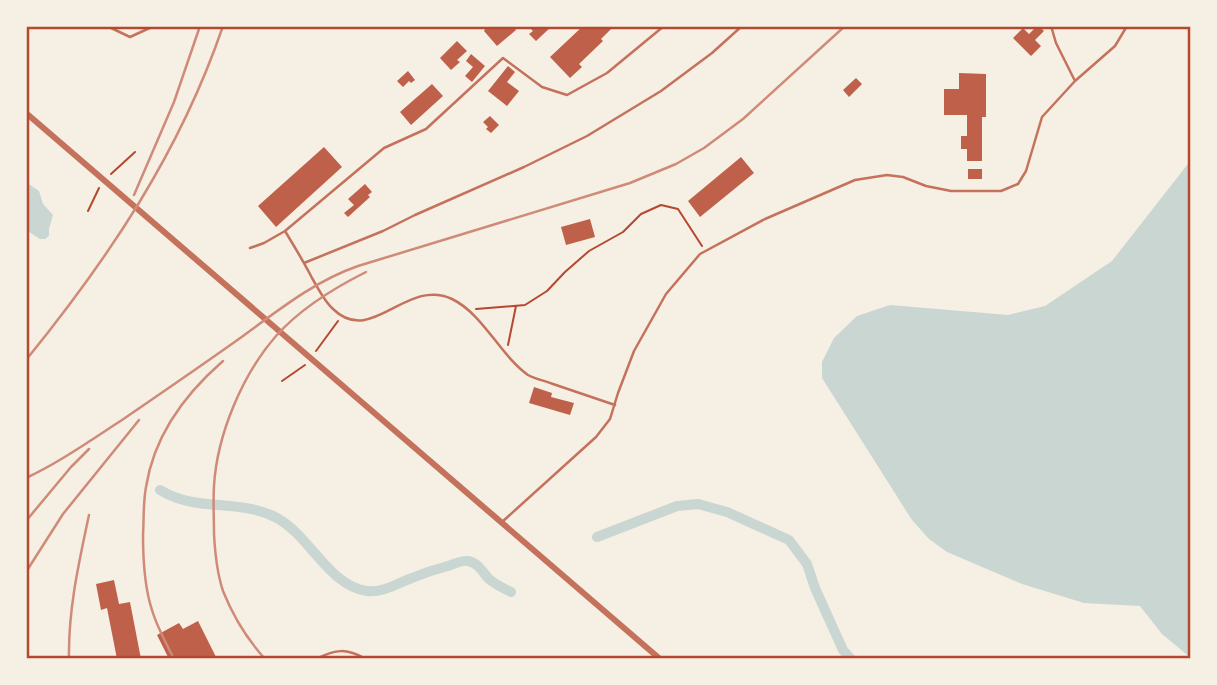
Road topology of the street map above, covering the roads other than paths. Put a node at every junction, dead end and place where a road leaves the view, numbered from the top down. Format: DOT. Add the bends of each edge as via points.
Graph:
graph roads {
  1 [pos="107,26"];
  2 [pos="153,26"];
  3 [pos="663,26"];
  4 [pos="742,26"];
  5 [pos="1051,26"];
  6 [pos="1127,26"];
  7 [pos="1075,81"];
  8 [pos="26,113"];
  9 [pos="285,231"];
  10 [pos="250,248"];
  11 [pos="304,263"];
  12 [pos="615,405"];
  13 [pos="502,522"];
  14 [pos="316,659"];
  15 [pos="366,659"];
  16 [pos="660,659"];
  1 -- 2 [label="lane" via="130,37"];
  3 -- 9 [label="lane" via="607,73 567,95 542,87 503,58 426,129 384,148"];
  4 -- 11 [label="lane" via="661,91 587,136"];
  5 -- 7 [label="lane"];
  6 -- 7 [label="lane" via="1115,46"];
  7 -- 12 [label="lane" via="1042,117 1018,184 1001,191 951,191 887,175 855,180 765,219 700,254 666,294 634,351"];
  8 -- 13 [label="street"];
  9 -- 10 [label="lane"];
  9 -- 11 [label="lane"];
  11 -- 12 [label="lane" via="329,304 350,320 372,319 426,295 448,297 468,310 530,376"];
  12 -- 13 [label="lane" via="596,437"];
  13 -- 16 [label="street"];
  14 -- 15 [label="lane" via="347,650"];
}
